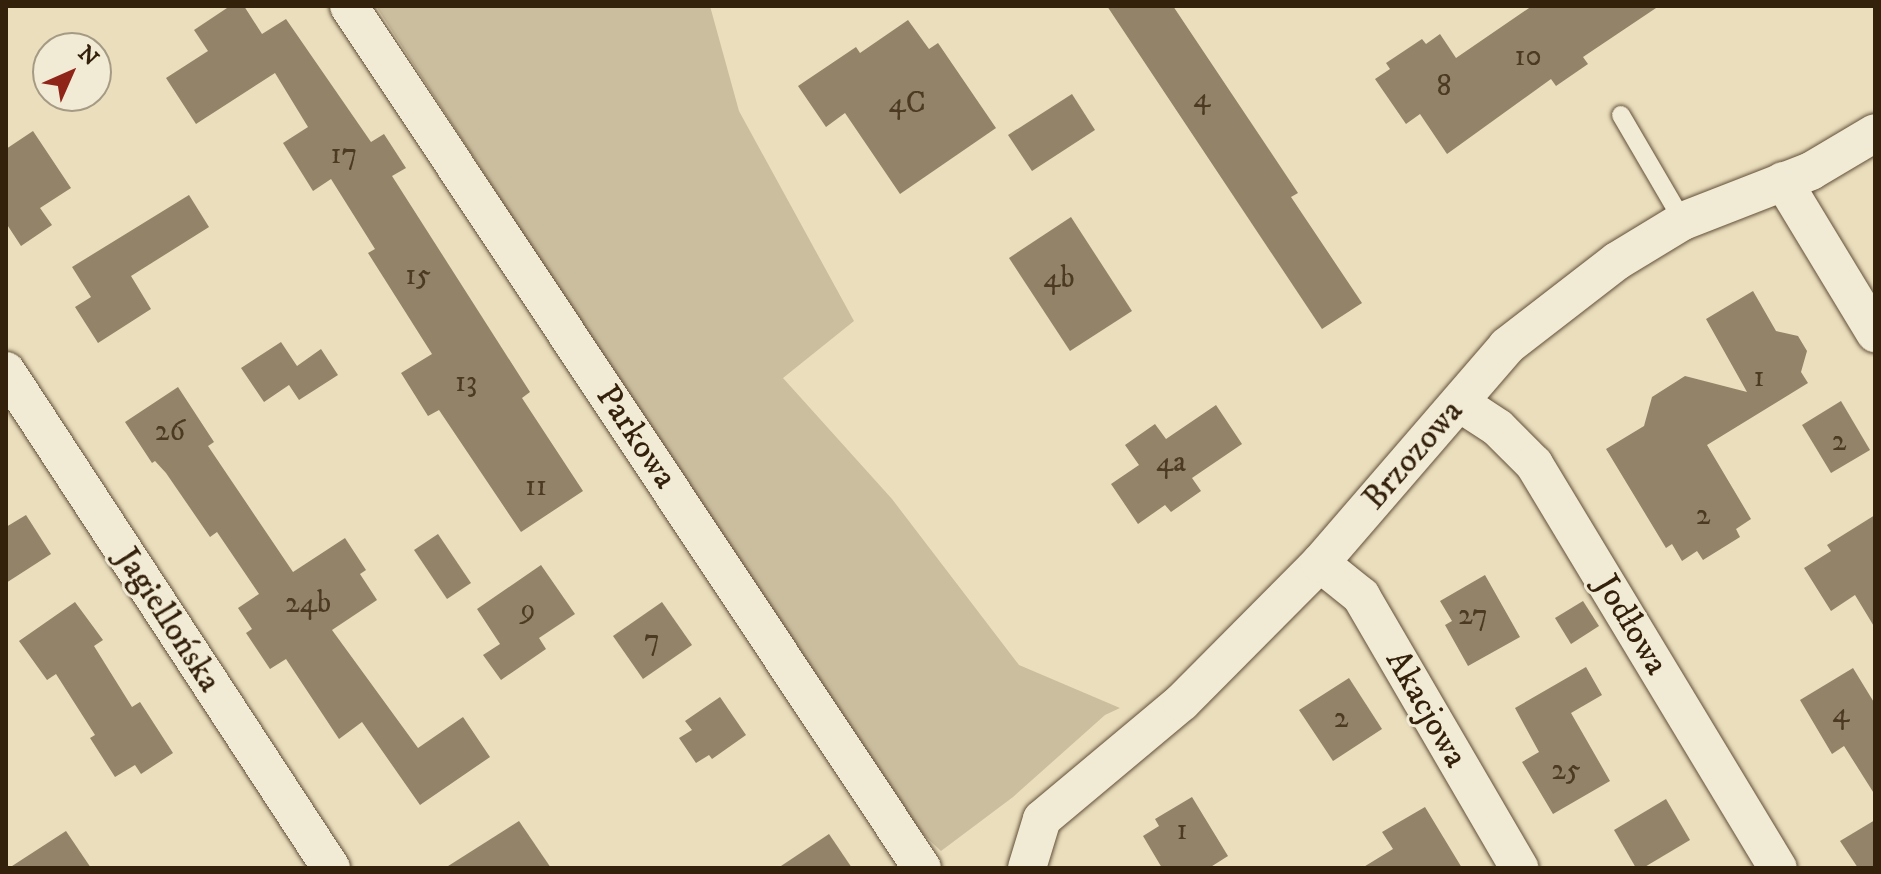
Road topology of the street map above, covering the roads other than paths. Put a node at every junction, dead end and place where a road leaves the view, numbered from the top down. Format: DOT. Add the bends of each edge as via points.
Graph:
graph roads {
  1 [pos="349,6"];
  2 [pos="1621,115"];
  3 [pos="1875,133"];
  4 [pos="1875,164"];
  5 [pos="1797,176"];
  6 [pos="1683,221"];
  7 [pos="1875,333"];
  8 [pos="6,371"];
  9 [pos="1460,403"];
  10 [pos="1320,563"];
  11 [pos="331,868"];
  12 [pos="922,868"];
  13 [pos="1027,868"];
  14 [pos="1519,868"];
  15 [pos="1778,868"];
  1 -- 12 [label="street, Parkowa"];
  2 -- 6 [label="lane"];
  3 -- 5 [label="street, Brzozowa"];
  4 -- 5 [label="street"];
  5 -- 6 [label="street, Brzozowa"];
  5 -- 7 [label="street"];
  6 -- 9 [label="street, Brzozowa" via="1617,261 1507,346"];
  8 -- 11 [label="street, Jagiellońska"];
  9 -- 10 [label="street, Brzozowa"];
  9 -- 15 [label="street, Jodłowa" via="1498,428 1534,464"];
  10 -- 13 [label="street, Brzozowa" via="1182,702 1042,819"];
  10 -- 14 [label="street, Akacjowa" via="1361,596"];
}
